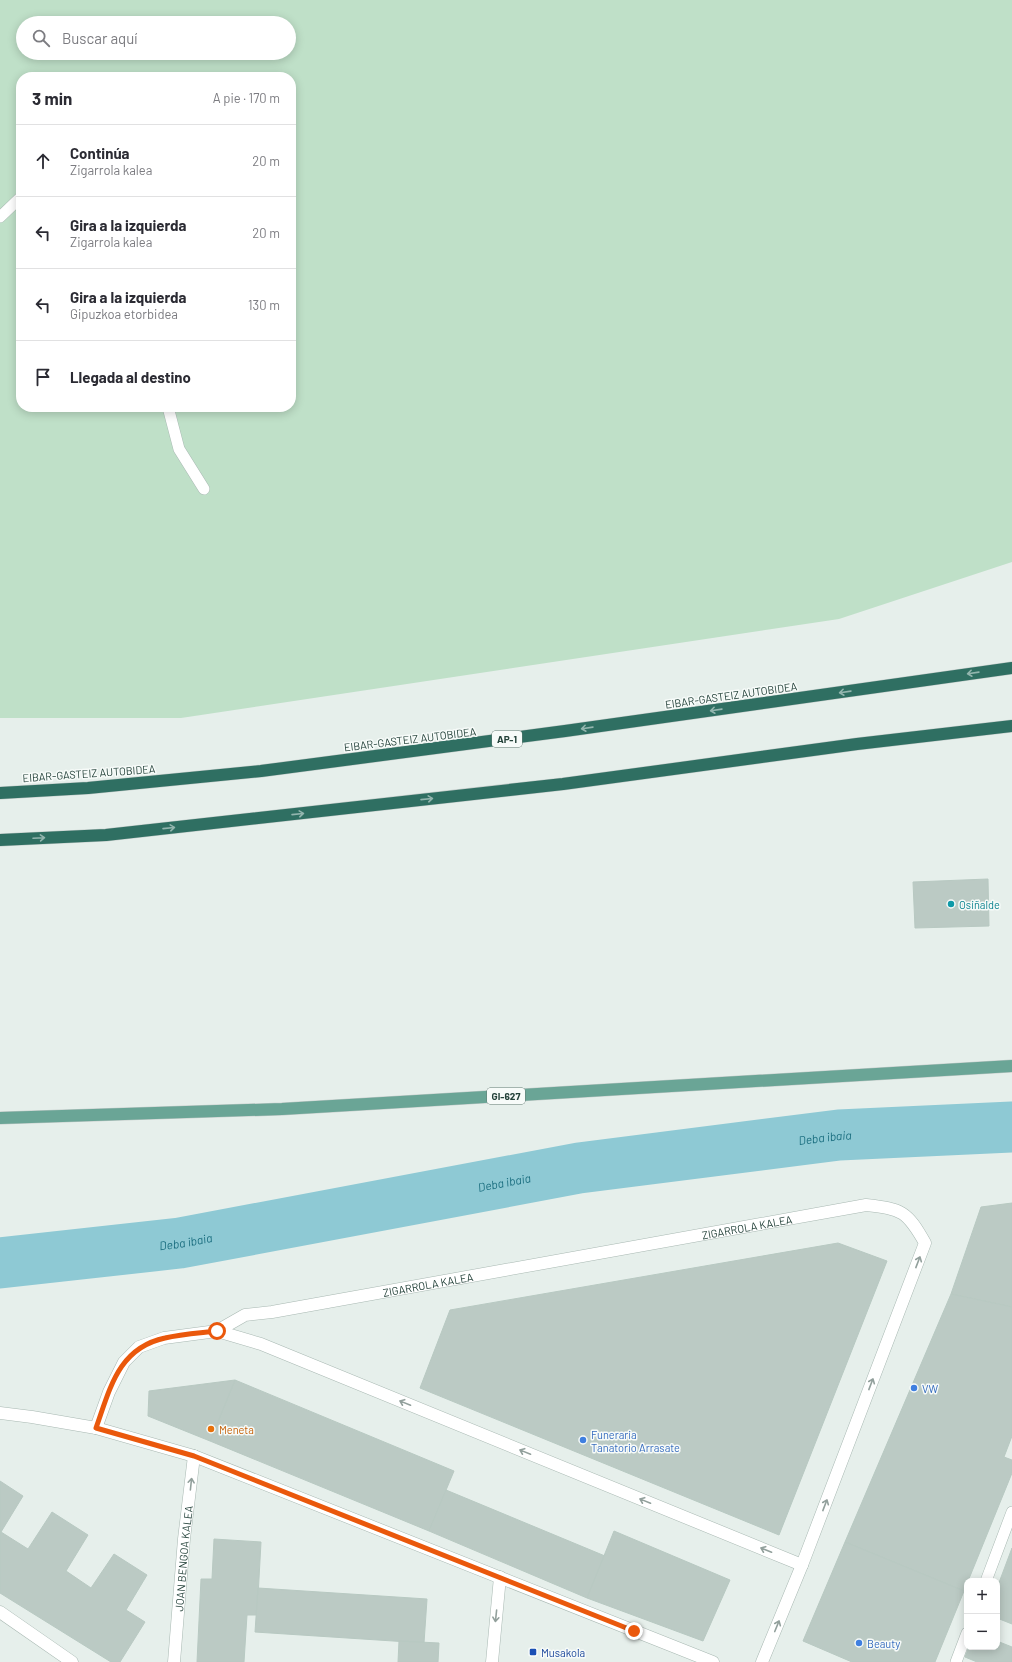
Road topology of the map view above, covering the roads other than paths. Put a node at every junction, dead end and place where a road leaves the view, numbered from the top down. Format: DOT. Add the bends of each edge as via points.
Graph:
graph roads {
  1 [pos="16,202"];
  2 [pos="0,217"];
  3 [pos="169,412"];
  4 [pos="204,489"];
  5 [pos="1012,668"];
  6 [pos="1012,726"];
  7 [pos="0,792"];
  8 [pos="0,840"];
  9 [pos="1012,1066"];
  10 [pos="0,1118"];
  11 [pos="217,1331"];
  12 [pos="0,1413"];
  13 [pos="96,1428"];
  14 [pos="194,1456"];
  15 [pos="1012,1512"];
  16 [pos="802,1565"];
  17 [pos="500,1577"];
  18 [pos="987,1578"];
  19 [pos="0,1612"];
  20 [pos="964,1641"];
  21 [pos="72,1662"];
  22 [pos="174,1662"];
  23 [pos="492,1662"];
  24 [pos="713,1662"];
  25 [pos="762,1662"];
  26 [pos="956,1662"];
  1 -- 2 [label="lane"];
  3 -- 4 [label="lane" via="179,450"];
  5 -- 7 [label="highway, EIBAR-GASTEIZ AUTOBIDEA / AP-1, one-way" via="261,771 88,788"];
  8 -- 6 [label="highway, one-way" via="106,835 563,784"];
  9 -- 10 [label="main road, GI-627" via="282,1109"];
  11 -- 13 [label="street, ZIGARROLA KALEA" via="164,1338 139,1347 124,1362 109,1392"];
  16 -- 11 [label="street, ZIGARROLA KALEA, one-way" via="260,1344"];
  16 -- 11 [label="street, ZIGARROLA KALEA, one-way" via="925,1243 903,1212 866,1204 245,1315"];
  12 -- 13 [label="street"];
  13 -- 14 [label="street"];
  14 -- 17 [label="street"];
  22 -- 14 [label="street, JOAN BENGOA KALEA, one-way"];
  15 -- 18 [label="lane"];
  25 -- 16 [label="street, ZIGARROLA KALEA, one-way"];
  17 -- 23 [label="street, one-way"];
  17 -- 24 [label="street"];
  19 -- 21 [label="street"];
  20 -- 26 [label="lane"];
}
